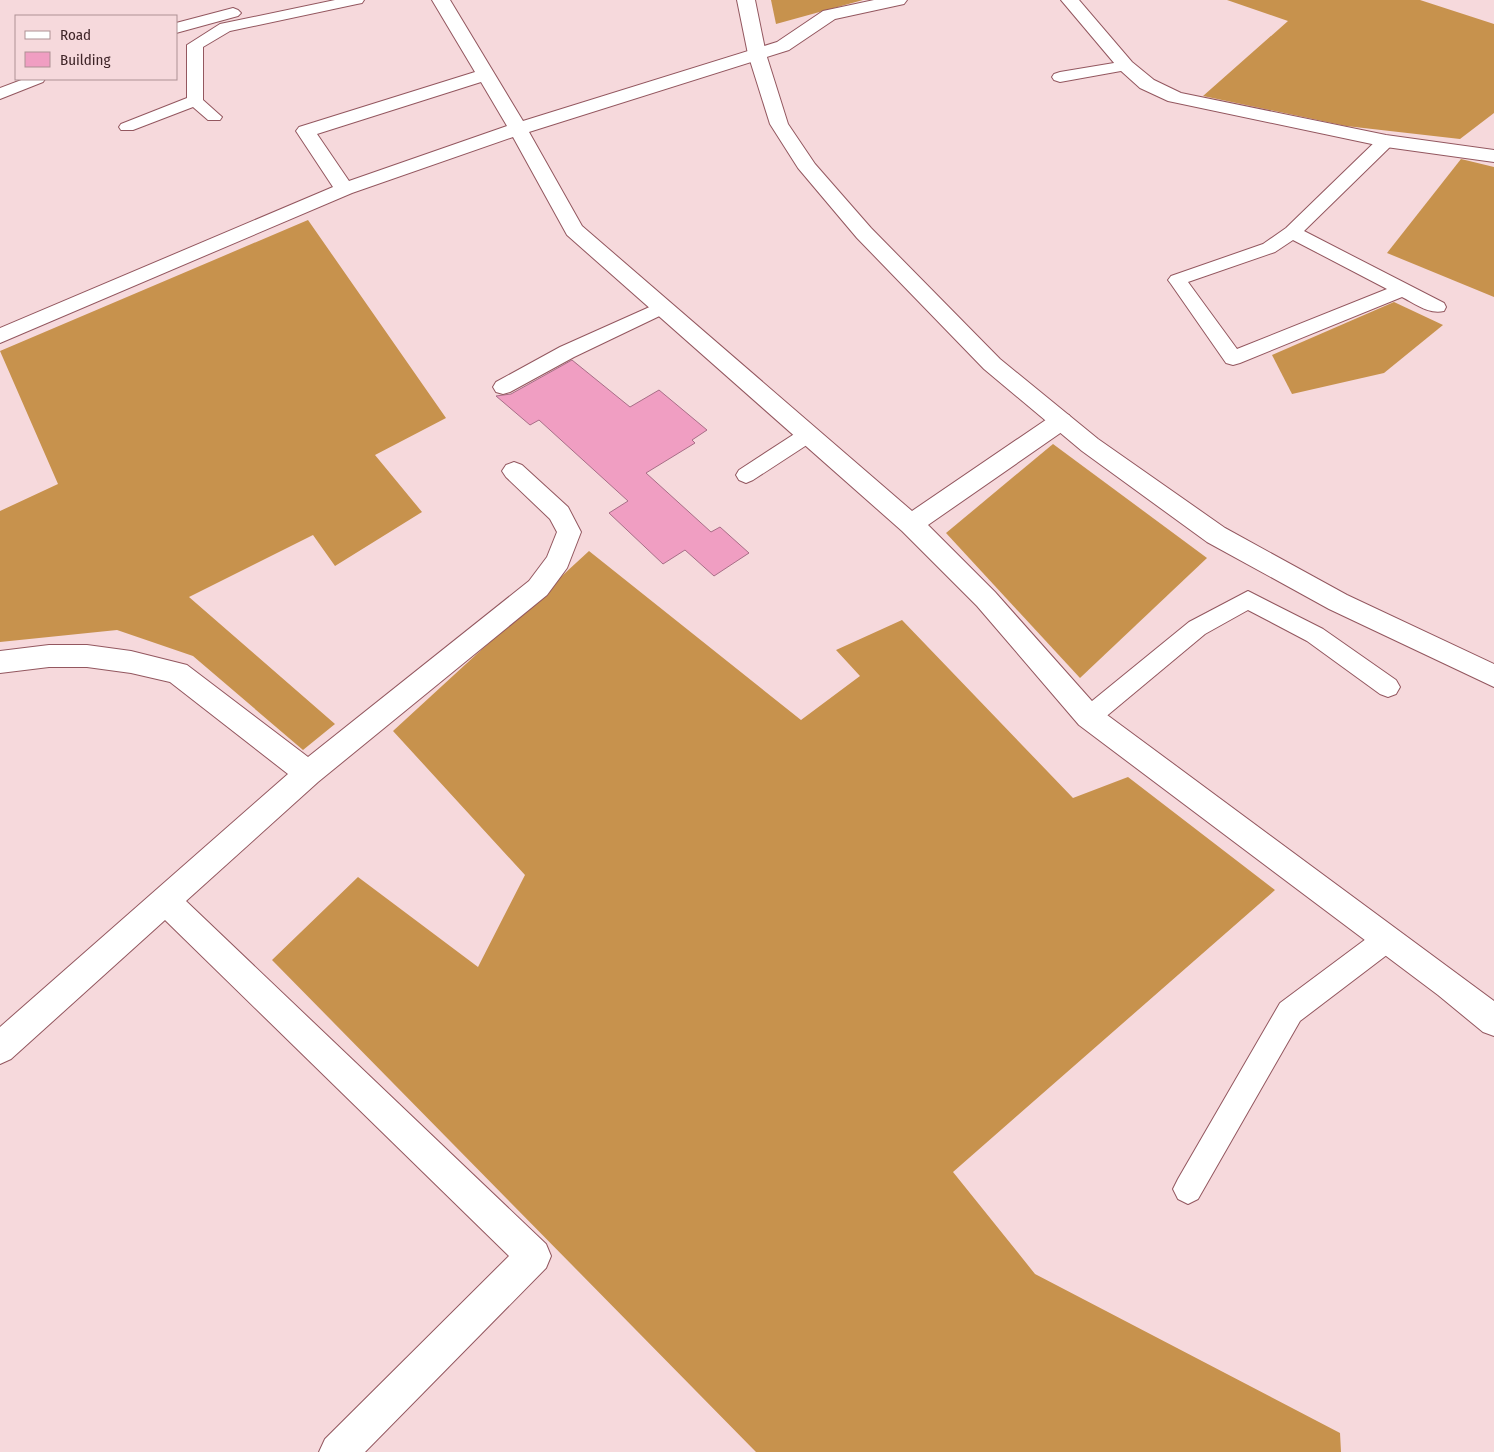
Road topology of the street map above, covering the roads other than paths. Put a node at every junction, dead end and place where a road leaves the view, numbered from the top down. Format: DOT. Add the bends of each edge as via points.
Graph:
graph roads {
  1 [pos="357,0"];
  2 [pos="441,0"];
  3 [pos="746,0"];
  4 [pos="898,0"];
  5 [pos="1070,0"];
  6 [pos="273,2"];
  7 [pos="178,27"];
  8 [pos="757,54"];
  9 [pos="1126,66"];
  10 [pos="486,75"];
  11 [pos="1060,77"];
  12 [pos="35,80"];
  13 [pos="0,94"];
  14 [pos="195,101"];
  15 [pos="214,117"];
  16 [pos="127,127"];
  17 [pos="518,129"];
  18 [pos="1386,141"];
  19 [pos="1489,150"];
  20 [pos="345,190"];
  21 [pos="1292,232"];
  22 [pos="1401,290"];
  23 [pos="663,307"];
  24 [pos="1437,308"];
  25 [pos="0,336"];
  26 [pos="503,387"];
  27 [pos="1061,421"];
  28 [pos="810,434"];
  29 [pos="514,471"];
  30 [pos="746,475"];
  31 [pos="911,524"];
  32 [pos="0,662"];
  33 [pos="1494,676"];
  34 [pos="1388,687"];
  35 [pos="1089,717"];
  36 [pos="308,773"];
  37 [pos="165,900"];
  38 [pos="1387,939"];
  39 [pos="1494,1021"];
  40 [pos="0,1048"];
  41 [pos="1188,1189"];
  42 [pos="338,1452"];
  1 -- 14 [label="lane" via="225,27 194,45"];
  2 -- 10 [label="street"];
  3 -- 8 [label="street"];
  4 -- 8 [label="street" via="829,15 783,46"];
  5 -- 9 [label="street"];
  6 -- 7 [label="lane"];
  8 -- 17 [label="street"];
  8 -- 27 [label="street" via="779,124 808,168 864,233 992,364"];
  9 -- 11 [label="lane"];
  9 -- 18 [label="street" via="1147,84 1175,97"];
  10 -- 17 [label="street"];
  10 -- 20 [label="street" via="306,131"];
  12 -- 13 [label="lane"];
  14 -- 15 [label="lane"];
  14 -- 16 [label="lane"];
  17 -- 20 [label="street"];
  17 -- 23 [label="street" via="574,230"];
  18 -- 19 [label="street"];
  18 -- 21 [label="lane"];
  20 -- 25 [label="street"];
  21 -- 22 [label="lane"];
  21 -- 22 [label="lane" via="1269,248 1178,280 1233,358"];
  22 -- 24 [label="lane"];
  23 -- 26 [label="lane"];
  23 -- 28 [label="street"];
  27 -- 31 [label="street"];
  27 -- 33 [label="street" via="1216,535 1338,602"];
  28 -- 30 [label="lane"];
  28 -- 31 [label="street"];
  29 -- 36 [label="street" via="559,513 569,532 558,561 538,588"];
  31 -- 35 [label="street" via="986,599"];
  32 -- 36 [label="street" via="49,656 87,656 178,673"];
  34 -- 35 [label="lane" via="1315,635 1248,600 1197,628"];
  35 -- 38 [label="street"];
  36 -- 37 [label="street"];
  37 -- 40 [label="street"];
  37 -- 42 [label="street" via="534,1256"];
  38 -- 39 [label="street"];
  38 -- 41 [label="lane" via="1290,1012"];
}
